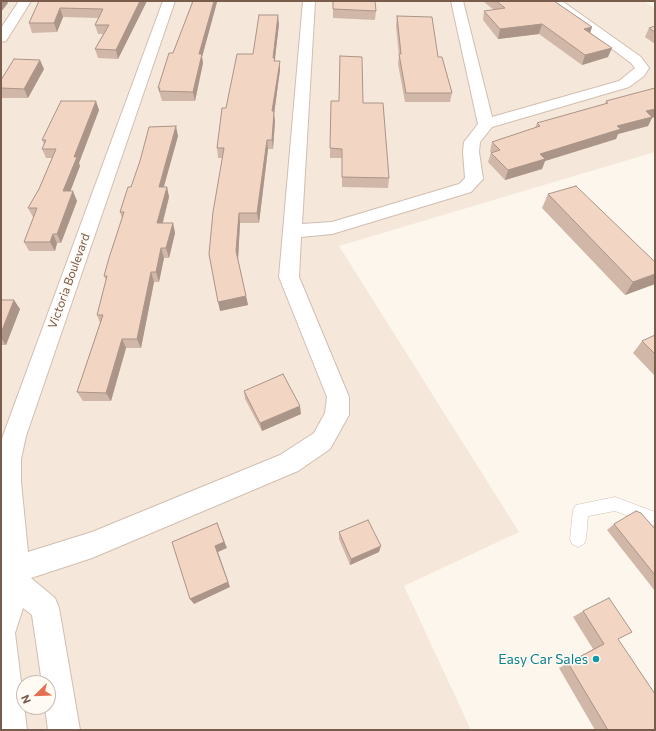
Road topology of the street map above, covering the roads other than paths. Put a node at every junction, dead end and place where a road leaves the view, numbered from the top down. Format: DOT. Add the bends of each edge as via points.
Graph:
graph roads {
  1 [pos="25,1"];
  2 [pos="169,1"];
  3 [pos="309,1"];
  4 [pos="457,1"];
  5 [pos="554,1"];
  6 [pos="1,38"];
  7 [pos="486,124"];
  8 [pos="292,231"];
  9 [pos="655,519"];
  10 [pos="578,539"];
  11 [pos="11,575"];
  12 [pos="11,730"];
  13 [pos="64,730"];
  1 -- 6 [label="street"];
  2 -- 11 [label="street, Victoria Boulevard" via="14,436 8,482"];
  3 -- 8 [label="street"];
  4 -- 7 [label="street"];
  5 -- 7 [label="street" via="636,60 642,68 633,79 624,84"];
  7 -- 8 [label="street" via="472,142 474,180 466,188 332,228"];
  8 -- 11 [label="street" via="290,277 338,397 337,415 322,441 289,463 92,545"];
  9 -- 10 [label="lane" via="615,504 581,510"];
  11 -- 12 [label="street, Victoria Boulevard" via="1,633"];
  11 -- 13 [label="street" via="45,608"];
}
